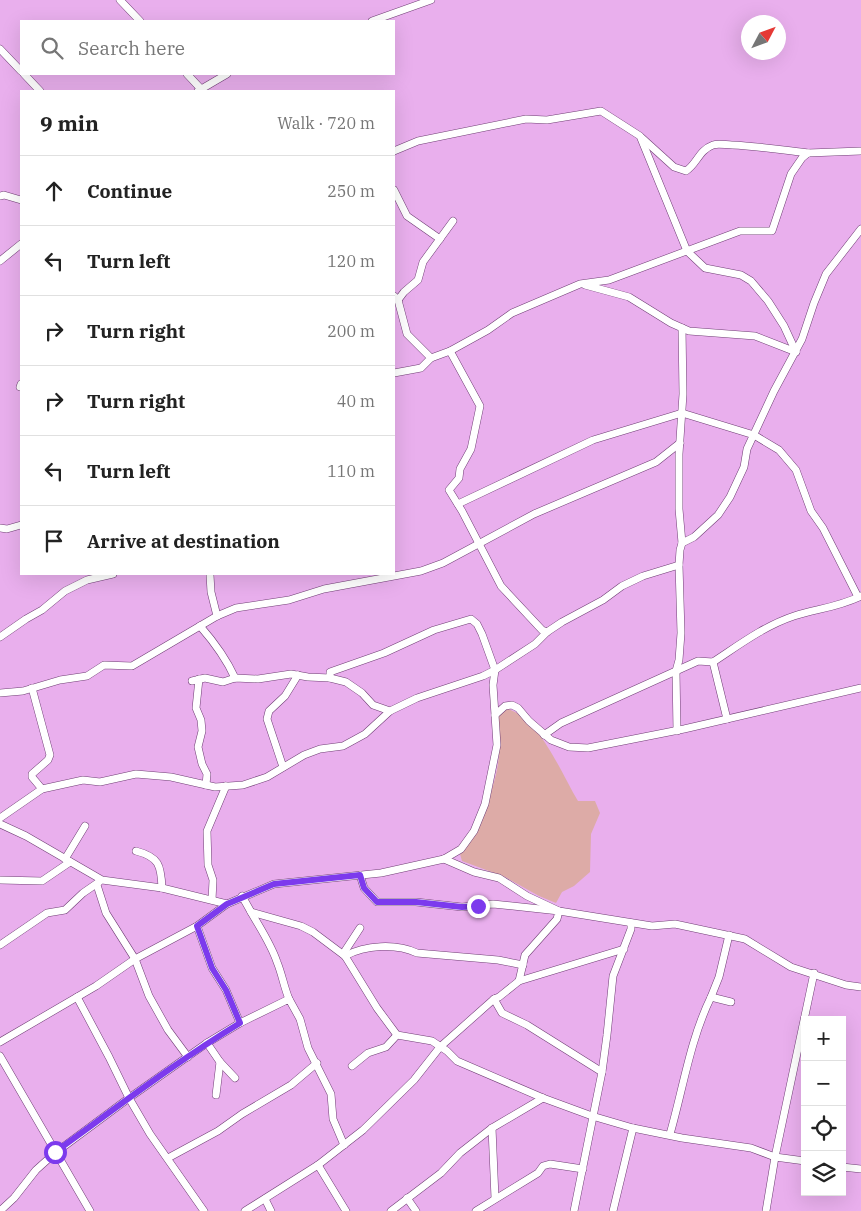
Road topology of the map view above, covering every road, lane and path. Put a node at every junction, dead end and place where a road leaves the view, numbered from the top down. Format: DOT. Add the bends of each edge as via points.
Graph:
graph roads {
  1 [pos="120,0"];
  2 [pos="430,0"];
  3 [pos="139,20"];
  4 [pos="375,20"];
  5 [pos="0,49"];
  6 [pos="20,70"];
  7 [pos="25,75"];
  8 [pos="188,75"];
  9 [pos="225,75"];
  10 [pos="39,90"];
  11 [pos="200,90"];
  12 [pos="640,136"];
  13 [pos="395,151"];
  14 [pos="861,151"];
  15 [pos="808,153"];
  16 [pos="395,192"];
  17 [pos="0,196"];
  18 [pos="20,200"];
  19 [pos="453,221"];
  20 [pos="861,229"];
  21 [pos="440,239"];
  22 [pos="20,245"];
  23 [pos="687,251"];
  24 [pos="0,261"];
  25 [pos="580,284"];
  26 [pos="396,298"];
  27 [pos="682,328"];
  28 [pos="450,351"];
  29 [pos="796,352"];
  30 [pos="432,358"];
  31 [pos="395,373"];
  32 [pos="682,413"];
  33 [pos="754,435"];
  34 [pos="680,443"];
  35 [pos="458,504"];
  36 [pos="20,525"];
  37 [pos="0,528"];
  38 [pos="478,543"];
  39 [pos="682,543"];
  40 [pos="679,565"];
  41 [pos="108,575"];
  42 [pos="210,576"];
  43 [pos="860,597"];
  44 [pos="217,616"];
  45 [pos="200,626"];
  46 [pos="548,632"];
  47 [pos="0,637"];
  48 [pos="713,662"];
  49 [pos="495,670"];
  50 [pos="676,670"];
  51 [pos="298,675"];
  52 [pos="235,678"];
  53 [pos="330,678"];
  54 [pos="32,688"];
  55 [pos="861,688"];
  56 [pos="0,693"];
  57 [pos="390,711"];
  58 [pos="495,715"];
  59 [pos="727,719"];
  60 [pos="677,731"];
  61 [pos="544,734"];
  62 [pos="284,767"];
  63 [pos="206,785"];
  64 [pos="226,786"];
  65 [pos="42,789"];
  66 [pos="0,818"];
  67 [pos="0,824"];
  68 [pos="85,826"];
  69 [pos="136,851"];
  70 [pos="444,859"];
  71 [pos="67,861"];
  72 [pos="360,875"];
  73 [pos="0,880"];
  74 [pos="99,883"];
  75 [pos="162,888"];
  76 [pos="242,896"];
  77 [pos="212,900"];
  78 [pos="227,904"];
  79 [pos="559,911"];
  80 [pos="251,912"];
  81 [pos="631,923"];
  82 [pos="197,926"];
  83 [pos="360,928"];
  84 [pos="729,935"];
  85 [pos="0,946"];
  86 [pos="624,949"];
  87 [pos="344,955"];
  88 [pos="135,959"];
  89 [pos="523,966"];
  90 [pos="814,973"];
  91 [pos="519,981"];
  92 [pos="861,987"];
  93 [pos="76,997"];
  94 [pos="711,997"];
  95 [pos="289,999"];
  96 [pos="494,999"];
  97 [pos="731,1002"];
  98 [pos="240,1023"];
  99 [pos="397,1035"];
  100 [pos="0,1042"];
  101 [pos="207,1043"];
  102 [pos="440,1048"];
  103 [pos="0,1056"];
  104 [pos="188,1057"];
  105 [pos="220,1062"];
  106 [pos="317,1063"];
  107 [pos="352,1066"];
  108 [pos="602,1072"];
  109 [pos="235,1078"];
  110 [pos="216,1095"];
  111 [pos="129,1098"];
  112 [pos="543,1098"];
  113 [pos="592,1116"];
  114 [pos="492,1128"];
  115 [pos="633,1128"];
  116 [pos="670,1134"];
  117 [pos="344,1145"];
  118 [pos="55,1152"];
  119 [pos="775,1157"];
  120 [pos="168,1158"];
  121 [pos="801,1160"];
  122 [pos="318,1165"];
  123 [pos="846,1167"];
  124 [pos="582,1169"];
  125 [pos="861,1169"];
  126 [pos="407,1198"];
  127 [pos="496,1198"];
  128 [pos="265,1199"];
  129 [pos="0,1211"];
  130 [pos="90,1211"];
  131 [pos="204,1211"];
  132 [pos="245,1211"];
  133 [pos="271,1211"];
  134 [pos="346,1211"];
  135 [pos="391,1211"];
  136 [pos="416,1211"];
  137 [pos="476,1211"];
  138 [pos="574,1211"];
  139 [pos="613,1211"];
  140 [pos="766,1211"];
  1 -- 3 [label="street"];
  2 -- 4 [label="street"];
  5 -- 6 [label="street"];
  7 -- 10 [label="street"];
  8 -- 11 [label="street"];
  9 -- 11 [label="street"];
  12 -- 13 [label="street" via="601,111 547,120 526,119 418,141"];
  12 -- 15 [label="street" via="674,167 686,171 694,166 702,151 714,144"];
  12 -- 23 [label="street"];
  14 -- 15 [label="street"];
  15 -- 23 [label="street" via="791,174 772,231 740,231"];
  16 -- 21 [label="street" via="407,216"];
  17 -- 18 [label="street"];
  19 -- 21 [label="street"];
  20 -- 29 [label="street" via="826,274"];
  21 -- 26 [label="street" via="424,262 418,280"];
  22 -- 24 [label="street"];
  23 -- 25 [label="street" via="609,280"];
  23 -- 29 [label="street" via="704,268 741,275 751,281 768,300"];
  25 -- 27 [label="street" via="629,297"];
  25 -- 28 [label="street" via="512,313"];
  26 -- 30 [label="street" via="406,334"];
  27 -- 29 [label="street" via="755,336"];
  27 -- 32 [label="street"];
  28 -- 30 [label="street"];
  28 -- 35 [label="street" via="480,406 471,449 460,469 459,478 449,490"];
  29 -- 33 [label="street"];
  30 -- 31 [label="street" via="421,368"];
  32 -- 33 [label="street"];
  32 -- 34 [label="street"];
  32 -- 35 [label="street" via="593,440"];
  33 -- 39 [label="street" via="740,477 718,515 694,537"];
  33 -- 43 [label="street" via="779,450 796,470 811,511"];
  34 -- 38 [label="street" via="656,462 534,514"];
  34 -- 39 [label="street"];
  35 -- 38 [label="street"];
  36 -- 37 [label="street"];
  38 -- 44 [label="street" via="443,563 421,571 324,589 289,600 236,608"];
  38 -- 46 [label="street" via="501,586 542,630"];
  39 -- 40 [label="street"];
  40 -- 46 [label="street" via="622,586"];
  40 -- 50 [label="street" via="681,633"];
  41 -- 47 [label="street" via="86,580 65,592"];
  42 -- 44 [label="street"];
  43 -- 48 [label="street" via="766,627"];
  44 -- 45 [label="street"];
  45 -- 52 [label="street" via="219,648"];
  45 -- 54 [label="street" via="132,666 104,665 87,676"];
  46 -- 49 [label="street"];
  48 -- 50 [label="street" via="698,661"];
  48 -- 59 [label="street"];
  49 -- 53 [label="street" via="482,634 471,619 434,630 384,653 330,672"];
  49 -- 57 [label="street"];
  49 -- 58 [label="street"];
  50 -- 60 [label="street"];
  50 -- 61 [label="street"];
  51 -- 52 [label="street"];
  51 -- 53 [label="street"];
  51 -- 62 [label="street" via="267,719"];
  52 -- 63 [label="street" via="223,682 205,678 196,680 196,708 202,731 198,747 207,774"];
  53 -- 57 [label="street" via="346,682 373,706"];
  54 -- 56 [label="street"];
  54 -- 65 [label="street" via="50,756 32,774"];
  55 -- 59 [label="street"];
  57 -- 62 [label="street" via="365,734 343,746 320,749"];
  58 -- 61 [label="street" via="500,709 512,705"];
  58 -- 70 [label="street" via="497,745 485,804 474,831 461,849"];
  59 -- 60 [label="street"];
  60 -- 61 [label="street" via="588,748 569,747"];
  62 -- 64 [label="street" via="267,777"];
  63 -- 64 [label="street"];
  63 -- 65 [label="street" via="136,774"];
  64 -- 77 [label="street" via="208,831 208,865 214,880"];
  65 -- 66 [label="street"];
  67 -- 71 [label="street"];
  68 -- 71 [label="street"];
  69 -- 75 [label="street" via="150,855 158,863"];
  70 -- 72 [label="street"];
  70 -- 79 [label="street" via="498,878"];
  71 -- 73 [label="street" via="42,880"];
  71 -- 74 [label="street"];
  72 -- 76 [label="street" via="274,884"];
  72 -- 79 [label="street" via="364,888 377,902 462,907 493,904"];
  74 -- 75 [label="street"];
  74 -- 85 [label="street" via="65,910 47,913"];
  74 -- 88 [label="street" via="106,913"];
  75 -- 77 [label="street"];
  76 -- 78 [label="street"];
  76 -- 80 [label="street"];
  77 -- 78 [label="street"];
  78 -- 82 [label="street"];
  79 -- 81 [label="street"];
  79 -- 89 [label="street" via="557,919 526,955"];
  80 -- 87 [label="street" via="301,926"];
  80 -- 95 [label="street" via="277,962"];
  81 -- 84 [label="street" via="652,926 675,924"];
  81 -- 86 [label="street"];
  82 -- 88 [label="street"];
  82 -- 98 [label="street" via="212,968"];
  83 -- 87 [label="street"];
  84 -- 90 [label="street" via="745,939 792,966"];
  84 -- 94 [label="street"];
  86 -- 91 [label="street"];
  86 -- 108 [label="street" via="613,976"];
  87 -- 89 [label="street" via="358,949 406,947 417,953 498,960"];
  87 -- 99 [label="street"];
  88 -- 93 [label="street"];
  88 -- 104 [label="street" via="149,996"];
  89 -- 91 [label="street"];
  90 -- 92 [label="street"];
  90 -- 119 [label="street"];
  91 -- 96 [label="street"];
  93 -- 100 [label="street"];
  93 -- 111 [label="street"];
  94 -- 97 [label="street"];
  94 -- 116 [label="street" via="698,1030"];
  95 -- 98 [label="street"];
  95 -- 106 [label="street"];
  96 -- 102 [label="street"];
  96 -- 108 [label="street" via="502,1013 527,1024"];
  98 -- 101 [label="street"];
  99 -- 102 [label="street" via="432,1041"];
  99 -- 107 [label="street" via="386,1047 368,1054"];
  101 -- 104 [label="street"];
  101 -- 105 [label="street"];
  102 -- 112 [label="street" via="456,1061"];
  102 -- 117 [label="street" via="414,1080"];
  103 -- 118 [label="street"];
  104 -- 111 [label="street"];
  105 -- 109 [label="street"];
  105 -- 110 [label="street"];
  106 -- 117 [label="street" via="331,1094 333,1119"];
  106 -- 120 [label="street" via="291,1085"];
  108 -- 113 [label="street"];
  111 -- 118 [label="street"];
  111 -- 120 [label="street"];
  112 -- 113 [label="street"];
  112 -- 114 [label="street"];
  113 -- 115 [label="street"];
  113 -- 124 [label="street"];
  114 -- 126 [label="street"];
  114 -- 127 [label="street"];
  115 -- 116 [label="street"];
  115 -- 139 [label="street"];
  116 -- 119 [label="street" via="751,1148"];
  117 -- 122 [label="street"];
  118 -- 129 [label="street"];
  118 -- 130 [label="street"];
  119 -- 121 [label="street"];
  119 -- 140 [label="street"];
  120 -- 131 [label="street"];
  122 -- 128 [label="street"];
  122 -- 134 [label="street"];
  123 -- 125 [label="street"];
  124 -- 127 [label="street" via="550,1164 543,1166 538,1173"];
  124 -- 138 [label="street"];
  126 -- 135 [label="street"];
  126 -- 136 [label="street"];
  127 -- 137 [label="street"];
  128 -- 132 [label="street"];
  128 -- 133 [label="street"];
}
